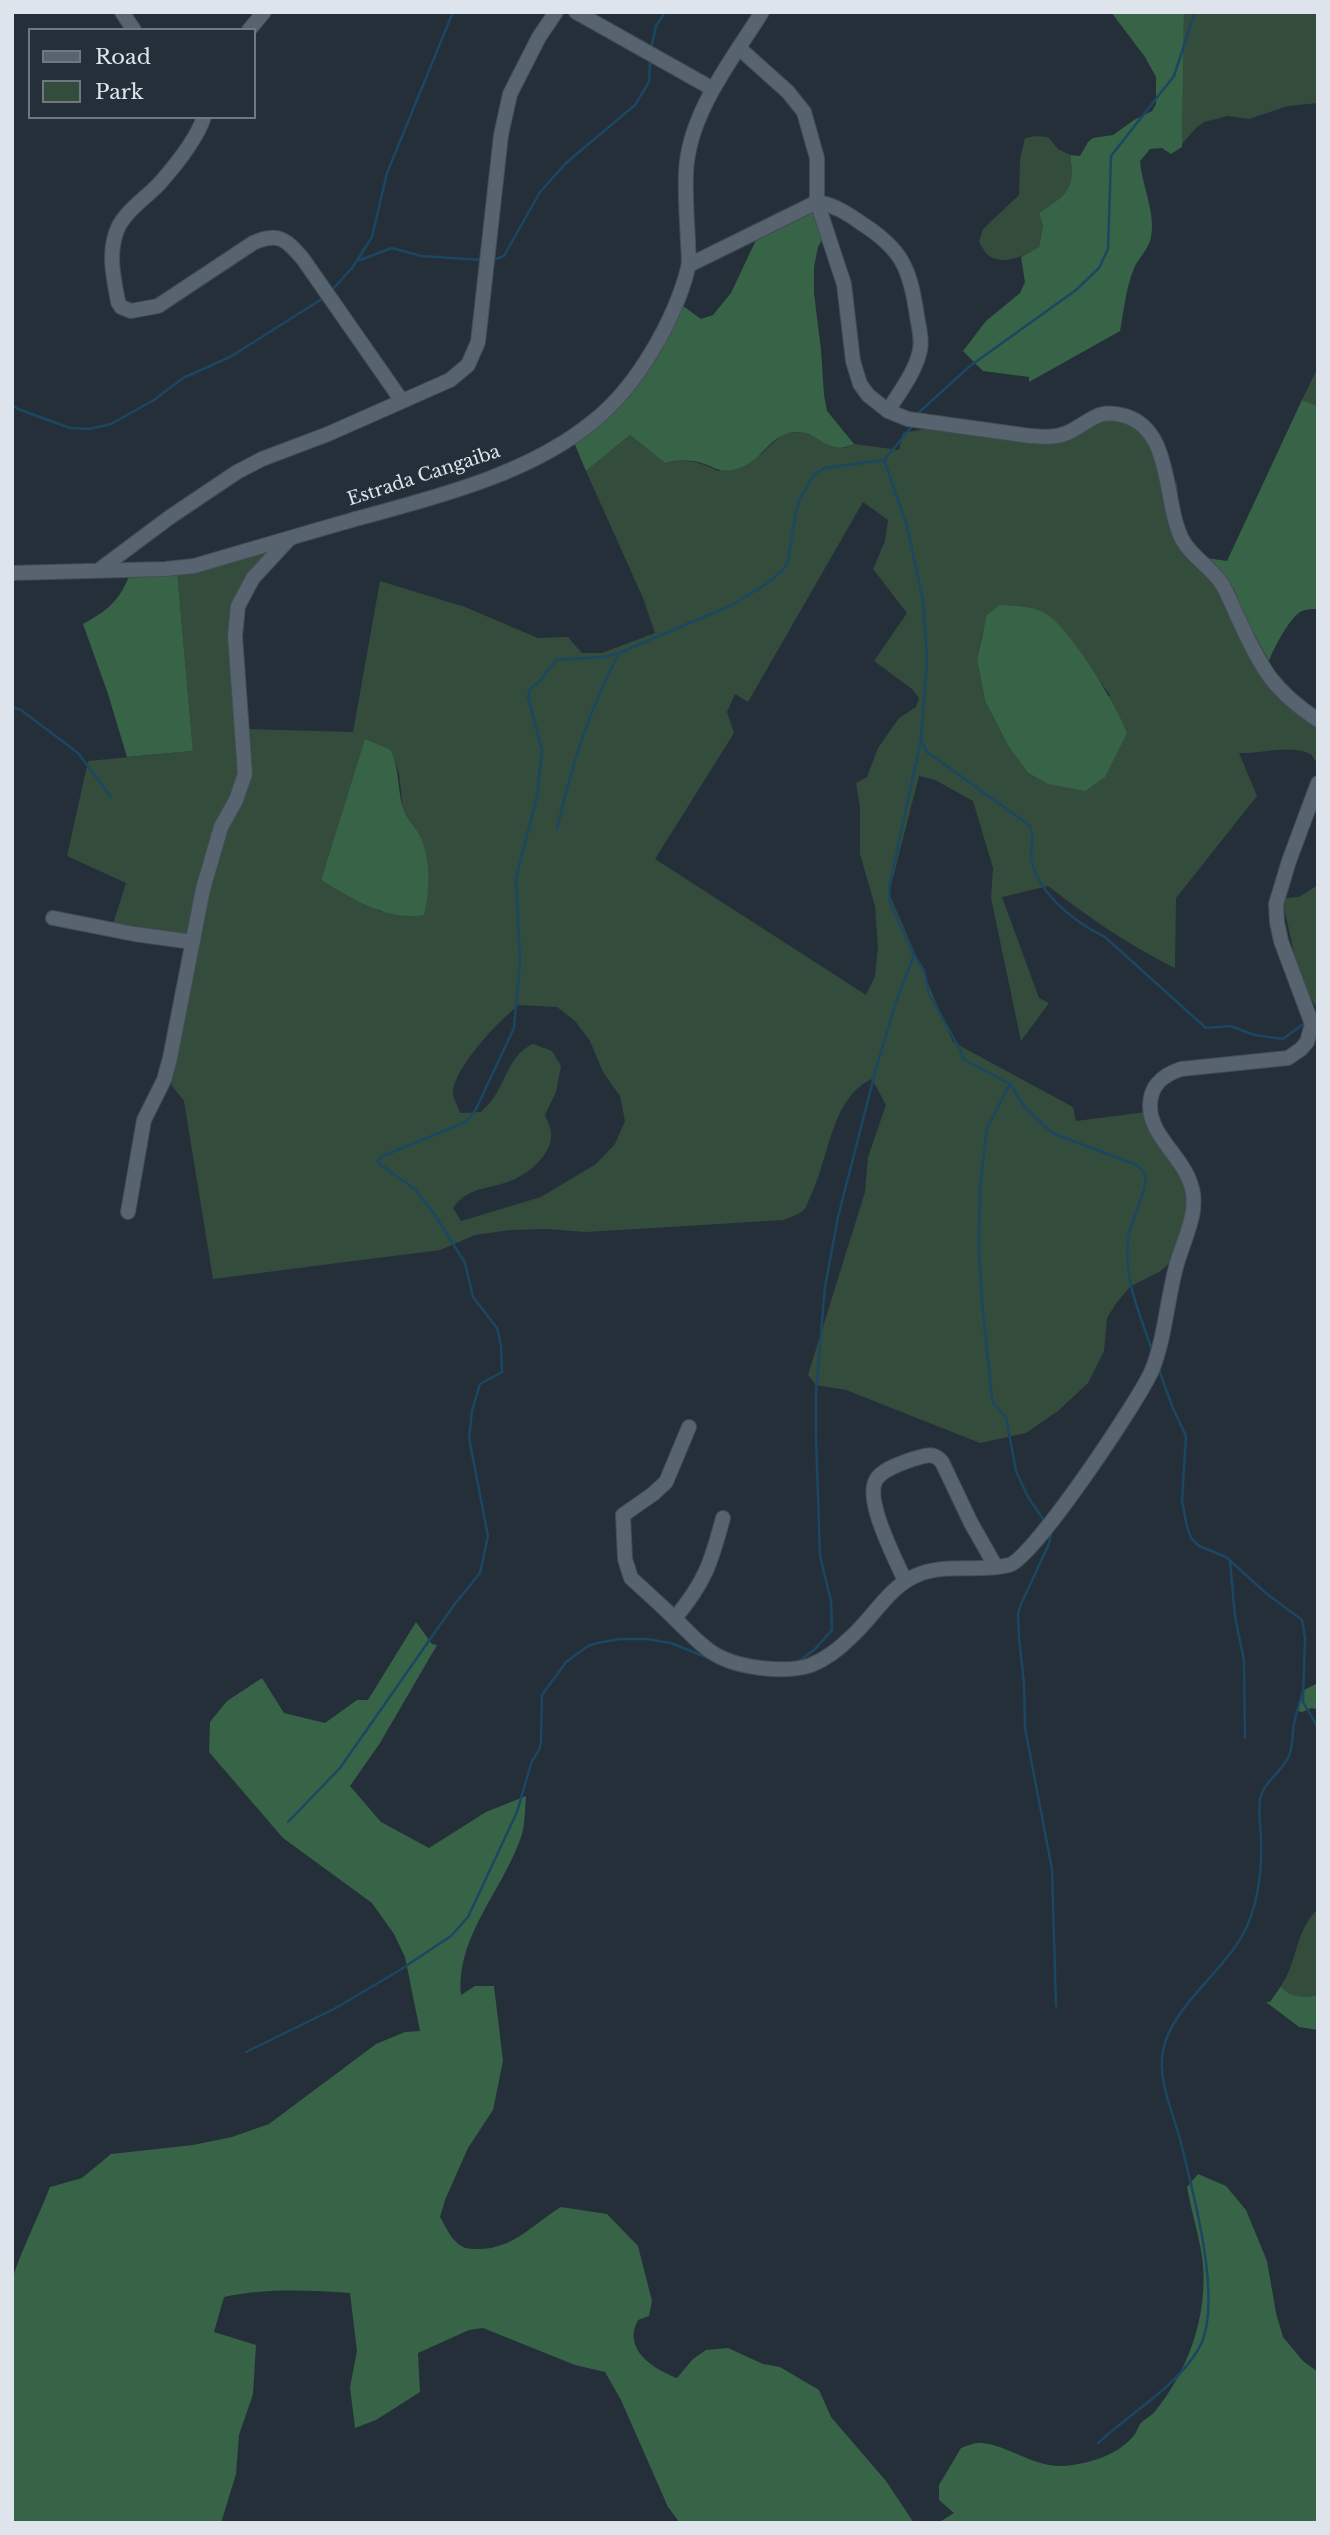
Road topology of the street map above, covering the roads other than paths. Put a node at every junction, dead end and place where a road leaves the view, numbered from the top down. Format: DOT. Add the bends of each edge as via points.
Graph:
graph roads {
  1 [pos="122,12"];
  2 [pos="264,12"];
  3 [pos="556,12"];
  4 [pos="576,12"];
  5 [pos="762,12"];
  6 [pos="133,28"];
  7 [pos="251,28"];
  8 [pos="739,48"];
  9 [pos="713,89"];
  10 [pos="203,119"];
  11 [pos="817,202"];
  12 [pos="689,265"];
  13 [pos="402,401"];
  14 [pos="888,411"];
  15 [pos="292,537"];
  16 [pos="99,570"];
  17 [pos="12,573"];
  18 [pos="1318,720"];
  19 [pos="1318,783"];
  20 [pos="52,918"];
  21 [pos="192,942"];
  22 [pos="128,1212"];
  23 [pos="689,1427"];
  24 [pos="723,1518"];
  25 [pos="996,1567"];
  26 [pos="905,1581"];
  27 [pos="675,1618"];
  1 -- 6 [label="street"];
  2 -- 7 [label="street"];
  3 -- 13 [label="street" via="509,94 477,349 468,365 450,380"];
  4 -- 9 [label="street"];
  5 -- 8 [label="street, Estrada Cangaiba"];
  8 -- 9 [label="street, Estrada Cangaiba"];
  8 -- 11 [label="street" via="804,112 817,158"];
  9 -- 12 [label="street, Estrada Cangaiba" via="689,149 685,172"];
  10 -- 13 [label="street" via="158,185 116,230 112,264 121,307 131,311 158,306 253,243 272,236 284,240 312,272"];
  11 -- 12 [label="street"];
  11 -- 14 [label="street" via="844,284 856,374 867,395"];
  11 -- 14 [label="street" via="833,205 884,238 907,271 920,348"];
  12 -- 15 [label="street, Estrada Cangaiba" via="674,312 636,374 606,412 578,433 474,483"];
  13 -- 16 [label="street" via="237,472"];
  14 -- 18 [label="street" via="908,419 1046,437 1067,433 1087,419 1105,414 1141,423 1162,457 1182,540 1223,585 1274,684"];
  15 -- 16 [label="street, Estrada Cangaiba" via="183,568"];
  15 -- 21 [label="street" via="253,578 238,606 235,636 245,774 214,849"];
  16 -- 17 [label="street, Estrada Cangaiba"];
  19 -- 25 [label="street" via="1276,904 1281,941 1311,1017 1307,1042 1288,1058 1181,1069 1157,1083 1150,1100 1151,1117 1188,1176 1194,1199 1153,1368 1120,1425 1042,1536 1019,1560"];
  20 -- 21 [label="street"];
  21 -- 22 [label="street" via="170,1058 144,1120"];
  23 -- 27 [label="street" via="666,1482 627,1511 622,1521 628,1573"];
  24 -- 27 [label="street" via="704,1578"];
  25 -- 26 [label="street" via="934,1570"];
  25 -- 26 [label="street" via="942,1462 928,1455 882,1473 873,1488 875,1508"];
  26 -- 27 [label="street" via="843,1645 810,1665 795,1668 734,1663 695,1640"];
}
